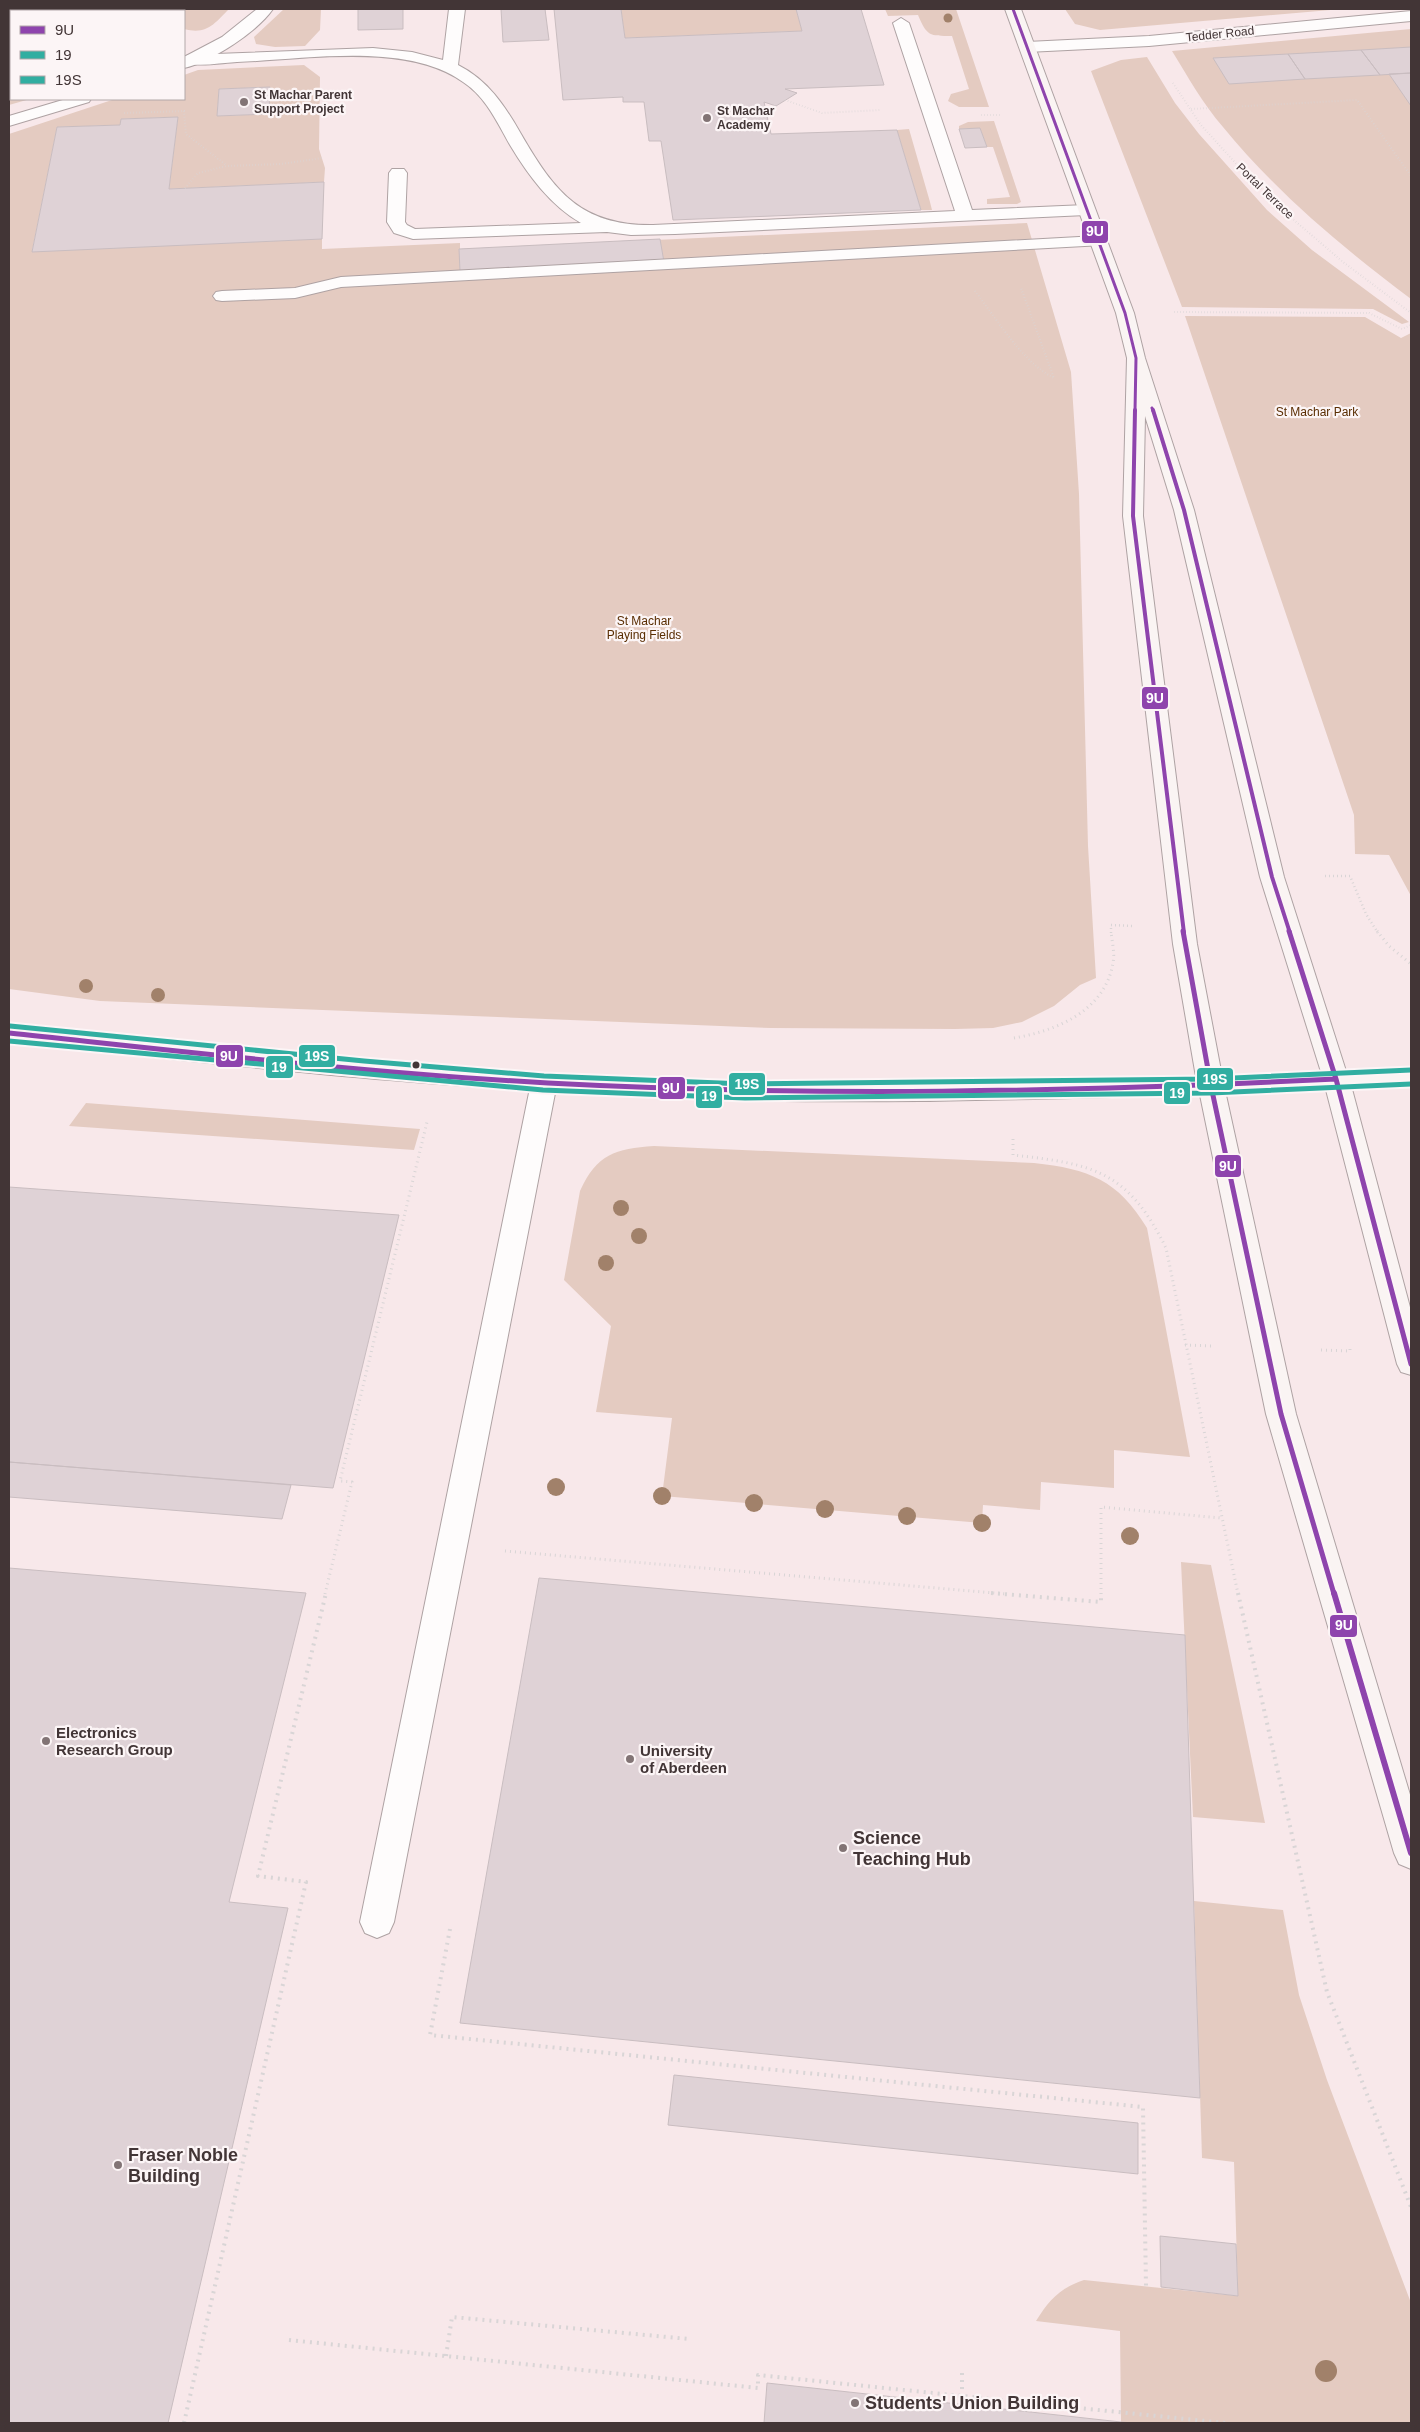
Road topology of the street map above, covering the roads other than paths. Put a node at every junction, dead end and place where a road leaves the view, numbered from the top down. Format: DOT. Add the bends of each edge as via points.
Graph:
graph roads {
  1 [pos="265,9"];
  2 [pos="457,9"];
  3 [pos="1013,9"];
  4 [pos="1411,16"];
  5 [pos="901,23"];
  6 [pos="1028,47"];
  7 [pos="186,61"];
  8 [pos="450,67"];
  9 [pos="79,100"];
  10 [pos="9,121"];
  11 [pos="398,173"];
  12 [pos="1086,210"];
  13 [pos="965,215"];
  14 [pos="611,227"];
  15 [pos="1097,241"];
  16 [pos="222,296"];
  17 [pos="1136,358"];
  18 [pos="9,1033"];
  19 [pos="1411,1077"];
  20 [pos="1336,1079"];
  21 [pos="544,1083"];
  22 [pos="1211,1086"];
  23 [pos="1411,1364"];
  24 [pos="1411,1853"];
  25 [pos="377,1922"];
  1 -- 7 [label="street" via="224,43"];
  2 -- 8 [label="street"];
  3 -- 6 [label="main road"];
  4 -- 6 [label="street, Tedder Road" via="1149,41"];
  5 -- 13 [label="street"];
  6 -- 12 [label="main road"];
  7 -- 8 [label="street" via="378,53 420,58"];
  8 -- 14 [label="street" via="480,86 495,102 529,165 561,200 588,220"];
  9 -- 10 [label="street"];
  11 -- 14 [label="street" via="396,222 400,229 412,234"];
  12 -- 13 [label="street"];
  12 -- 15 [label="main road"];
  13 -- 14 [label="street" via="675,229"];
  15 -- 16 [label="street" via="341,282 295,293"];
  15 -- 17 [label="main road" via="1125,312"];
  17 -- 20 [label="main road" via="1184,510 1272,876"];
  17 -- 22 [label="main road" via="1133,516 1185,944"];
  18 -- 21 [label="main road"];
  19 -- 20 [label="main road"];
  20 -- 22 [label="main road"];
  20 -- 23 [label="main road"];
  21 -- 22 [label="main road" via="784,1091"];
  21 -- 25 [label="street"];
  22 -- 24 [label="main road" via="1282,1414"];
}
